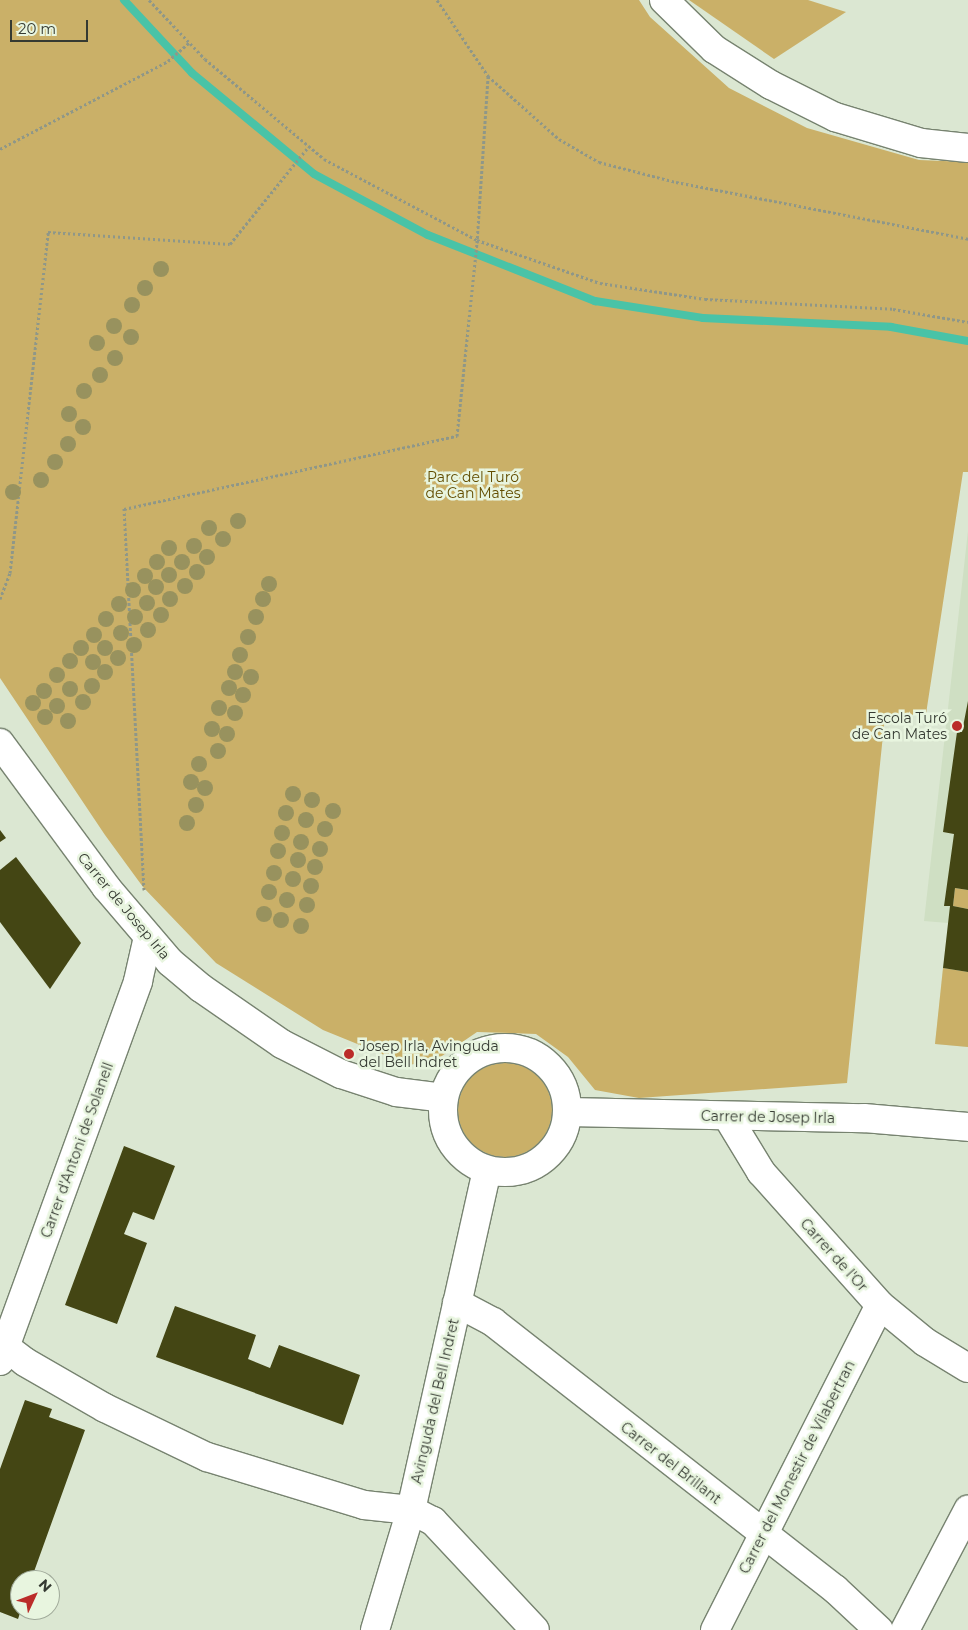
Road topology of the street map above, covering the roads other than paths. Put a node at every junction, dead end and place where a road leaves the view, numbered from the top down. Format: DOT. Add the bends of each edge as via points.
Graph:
graph roads {
  1 [pos="664,0"];
  2 [pos="968,148"];
  3 [pos="0,742"];
  4 [pos="148,938"];
  5 [pos="444,1098"];
  6 [pos="568,1112"];
  7 [pos="726,1116"];
  8 [pos="968,1127"];
  9 [pos="488,1170"];
  10 [pos="457,1303"];
  11 [pos="880,1305"];
  12 [pos="2,1351"];
  13 [pos="968,1368"];
  14 [pos="411,1510"];
  15 [pos="968,1510"];
  16 [pos="764,1533"];
  17 [pos="375,1630"];
  18 [pos="535,1630"];
  19 [pos="715,1630"];
  20 [pos="879,1630"];
  21 [pos="905,1630"];
  1 -- 2 [label="street" via="714,49 771,86 835,117 921,142"];
  3 -- 4 [label="street, Carrer de Josep Irla" via="59,826"];
  4 -- 5 [label="street, Carrer de Josep Irla" via="201,988 282,1044 341,1074 396,1092"];
  4 -- 12 [label="street, Carrer d'Antoni de Solanell" via="138,981"];
  5 -- 6 [label="street" via="454,1075 470,1059 483,1052 516,1049 537,1056 549,1066 562,1084"];
  5 -- 9 [label="street" via="446,1130 457,1149 468,1160"];
  6 -- 7 [label="street, Carrer de Josep Irla"];
  6 -- 9 [label="street" via="564,1133 548,1156 519,1171"];
  7 -- 8 [label="street, Carrer de Josep Irla" via="864,1118"];
  7 -- 11 [label="street, Carrer de l'Or" via="761,1172"];
  9 -- 10 [label="street, Avinguda del Bell Indret"];
  10 -- 14 [label="street, Avinguda del Bell Indret"];
  10 -- 16 [label="street, Carrer del Brillant" via="493,1322"];
  11 -- 13 [label="street, Carrer de l'Or" via="925,1342"];
  11 -- 16 [label="street, Carrer del Monestir de Vilabertran"];
  12 -- 14 [label="street" via="105,1408 207,1457 364,1505"];
  14 -- 17 [label="street, Avinguda del Bell Indret"];
  14 -- 18 [label="street" via="433,1521 448,1535"];
  15 -- 21 [label="street"];
  16 -- 19 [label="street, Carrer del Monestir de Vilabertran"];
  16 -- 20 [label="street, Carrer del Brillant" via="835,1589"];
}
